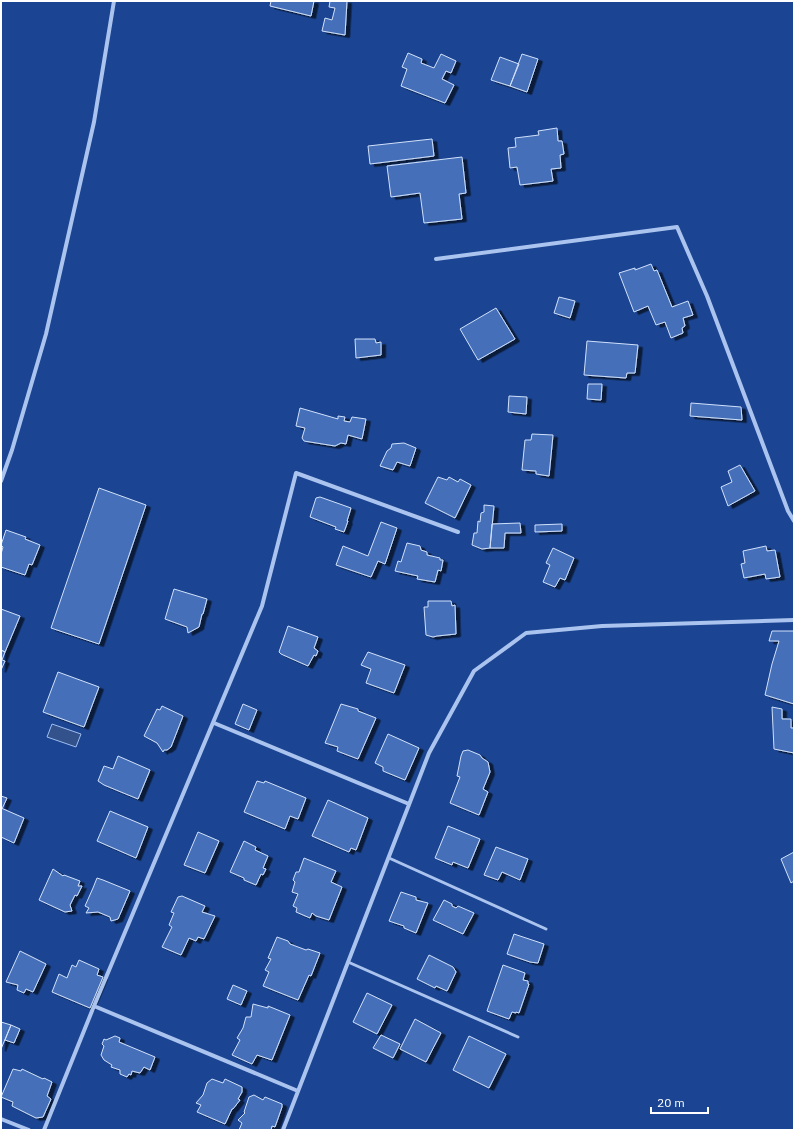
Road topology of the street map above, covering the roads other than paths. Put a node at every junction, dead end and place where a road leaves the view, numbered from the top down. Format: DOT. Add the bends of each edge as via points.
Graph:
graph roads {
  1 [pos="114,1"];
  2 [pos="436,259"];
  3 [pos="3,471"];
  4 [pos="1,481"];
  5 [pos="794,521"];
  6 [pos="458,532"];
  7 [pos="794,620"];
  8 [pos="214,723"];
  9 [pos="409,804"];
  10 [pos="388,858"];
  11 [pos="546,929"];
  12 [pos="348,962"];
  13 [pos="94,1006"];
  14 [pos="518,1037"];
  15 [pos="298,1090"];
  16 [pos="1,1120"];
  17 [pos="29,1130"];
  18 [pos="44,1130"];
  19 [pos="283,1130"];
  1 -- 3 [label="street" via="94,122 46,334 14,443"];
  2 -- 5 [label="street" via="677,227 707,296"];
  3 -- 4 [label="street"];
  6 -- 8 [label="street" via="296,473 262,606"];
  7 -- 9 [label="street" via="602,626 526,633 474,671 429,753"];
  8 -- 9 [label="street"];
  8 -- 13 [label="street"];
  9 -- 10 [label="street"];
  10 -- 11 [label="lane"];
  10 -- 12 [label="street"];
  12 -- 14 [label="lane"];
  12 -- 15 [label="street"];
  13 -- 15 [label="street"];
  13 -- 18 [label="street"];
  15 -- 19 [label="street"];
  16 -- 17 [label="street"];
}
